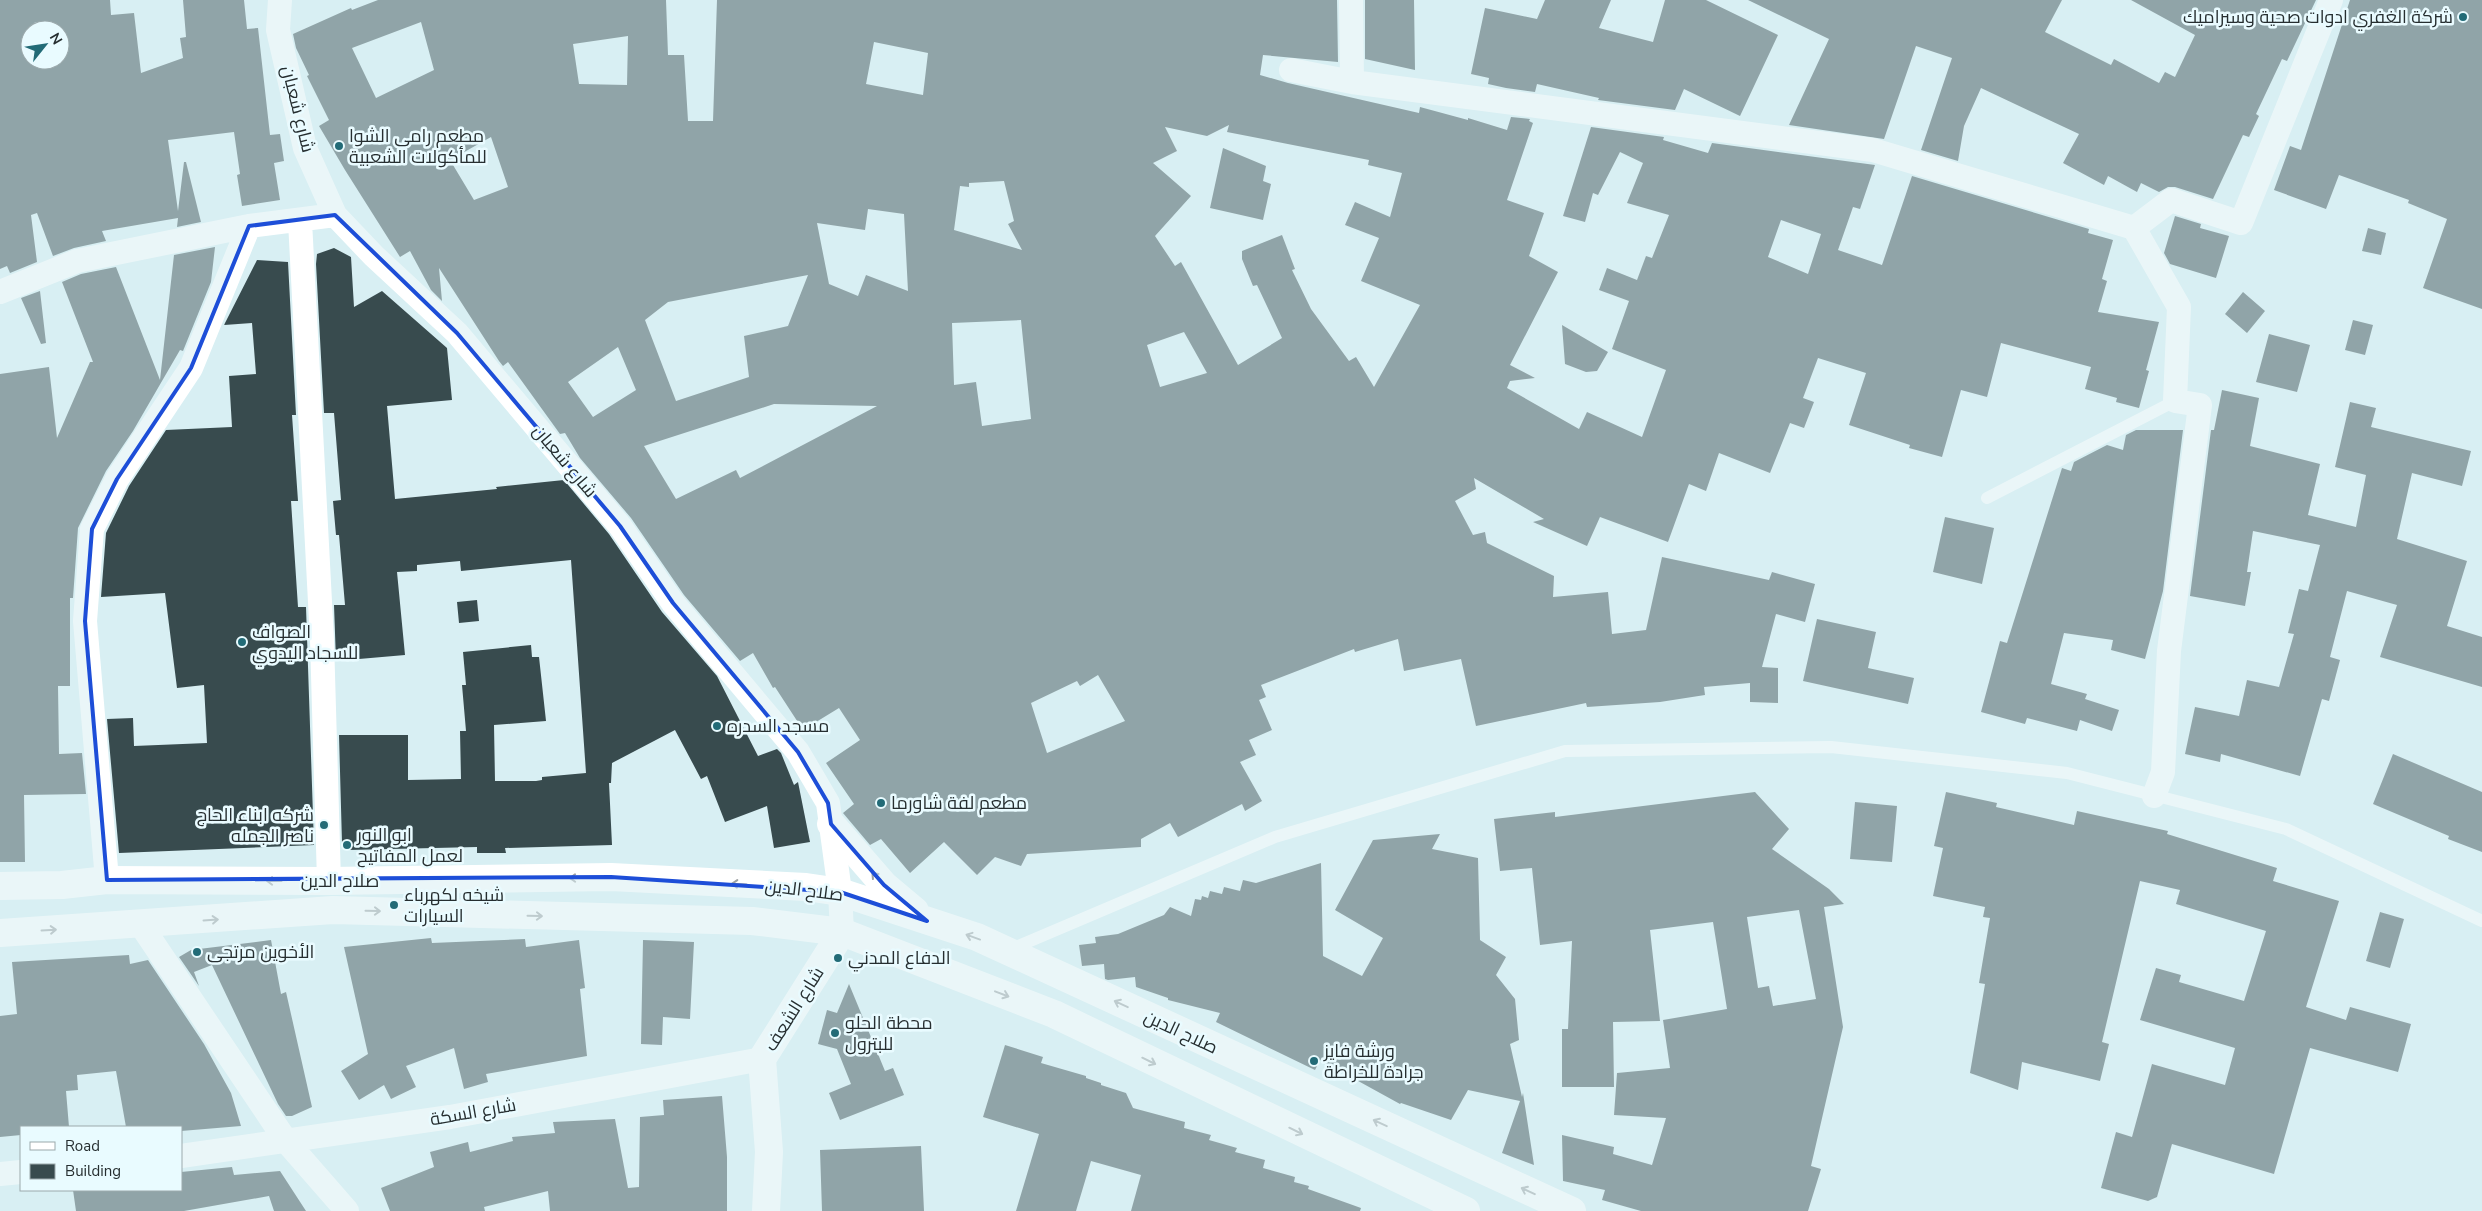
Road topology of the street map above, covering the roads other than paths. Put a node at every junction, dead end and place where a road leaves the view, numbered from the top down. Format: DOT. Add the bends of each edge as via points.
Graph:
graph roads {
  1 [pos="280,0"];
  2 [pos="1351,0"];
  3 [pos="2331,0"];
  4 [pos="1291,70"];
  5 [pos="1352,82"];
  6 [pos="335,216"];
  7 [pos="300,221"];
  8 [pos="249,226"];
  9 [pos="2134,228"];
  10 [pos="0,292"];
  11 [pos="2175,401"];
  12 [pos="1988,498"];
  13 [pos="2154,796"];
  14 [pos="831,824"];
  15 [pos="107,880"];
  16 [pos="329,881"];
  17 [pos="0,886"];
  18 [pos="840,892"];
  19 [pos="927,921"];
  20 [pos="2482,921"];
  21 [pos="141,925"];
  22 [pos="842,932"];
  23 [pos="0,933"];
  24 [pos="1006,951"];
  25 [pos="762,1059"];
  26 [pos="286,1142"];
  27 [pos="182,1156"];
  28 [pos="20,1172"];
  29 [pos="0,1174"];
  30 [pos="346,1211"];
  31 [pos="766,1211"];
  32 [pos="1466,1211"];
  33 [pos="1572,1211"];
  1 -- 6 [label="street, شارع شعبان" via="278,30 305,148"];
  2 -- 5 [label="street"];
  3 -- 9 [label="street" via="2241,223 2171,200"];
  4 -- 5 [label="street"];
  5 -- 9 [label="street" via="1874,150"];
  6 -- 7 [label="street"];
  6 -- 14 [label="street, شارع شعبان" via="457,333 620,526 673,603 798,752 828,803"];
  7 -- 8 [label="street"];
  7 -- 16 [label="street" via="322,630"];
  8 -- 10 [label="street" via="77,262"];
  8 -- 15 [label="street" via="191,368 117,479 92,530 85,621"];
  9 -- 11 [label="street" via="2179,307"];
  11 -- 12 [label="lane"];
  11 -- 13 [label="street" via="2200,405 2170,652 2163,772"];
  13 -- 20 [label="lane" via="2286,829"];
  13 -- 24 [label="lane" via="2067,773 1831,747 1565,751 1275,837"];
  14 -- 18 [label="street, شارع شعبان"];
  19 -- 14 [label="main road, one-way" via="884,885"];
  16 -- 15 [label="main road, صلاح الدين, one-way"];
  15 -- 17 [label="main road, صلاح الدين"];
  18 -- 16 [label="main road, صلاح الدين, one-way" via="806,887 611,877"];
  18 -- 19 [label="main road, صلاح الدين"];
  18 -- 22 [label="street, شارع شعبان"];
  24 -- 19 [label="main road, صلاح الدين, one-way" via="977,937"];
  21 -- 22 [label="main road, صلاح الدين, one-way" via="333,910 752,921"];
  23 -- 21 [label="main road, صلاح الدين, one-way"];
  21 -- 26 [label="street"];
  22 -- 25 [label="main road, شارع الشعف"];
  22 -- 32 [label="main road, صلاح الدين, one-way" via="1054,1014"];
  33 -- 24 [label="main road, صلاح الدين, one-way"];
  25 -- 26 [label="street, شارع السكة" via="450,1117"];
  25 -- 31 [label="main road, شارع الشعف" via="769,1152"];
  26 -- 27 [label="street, شارع السكة"];
  26 -- 30 [label="street"];
  28 -- 29 [label="street"];
}
